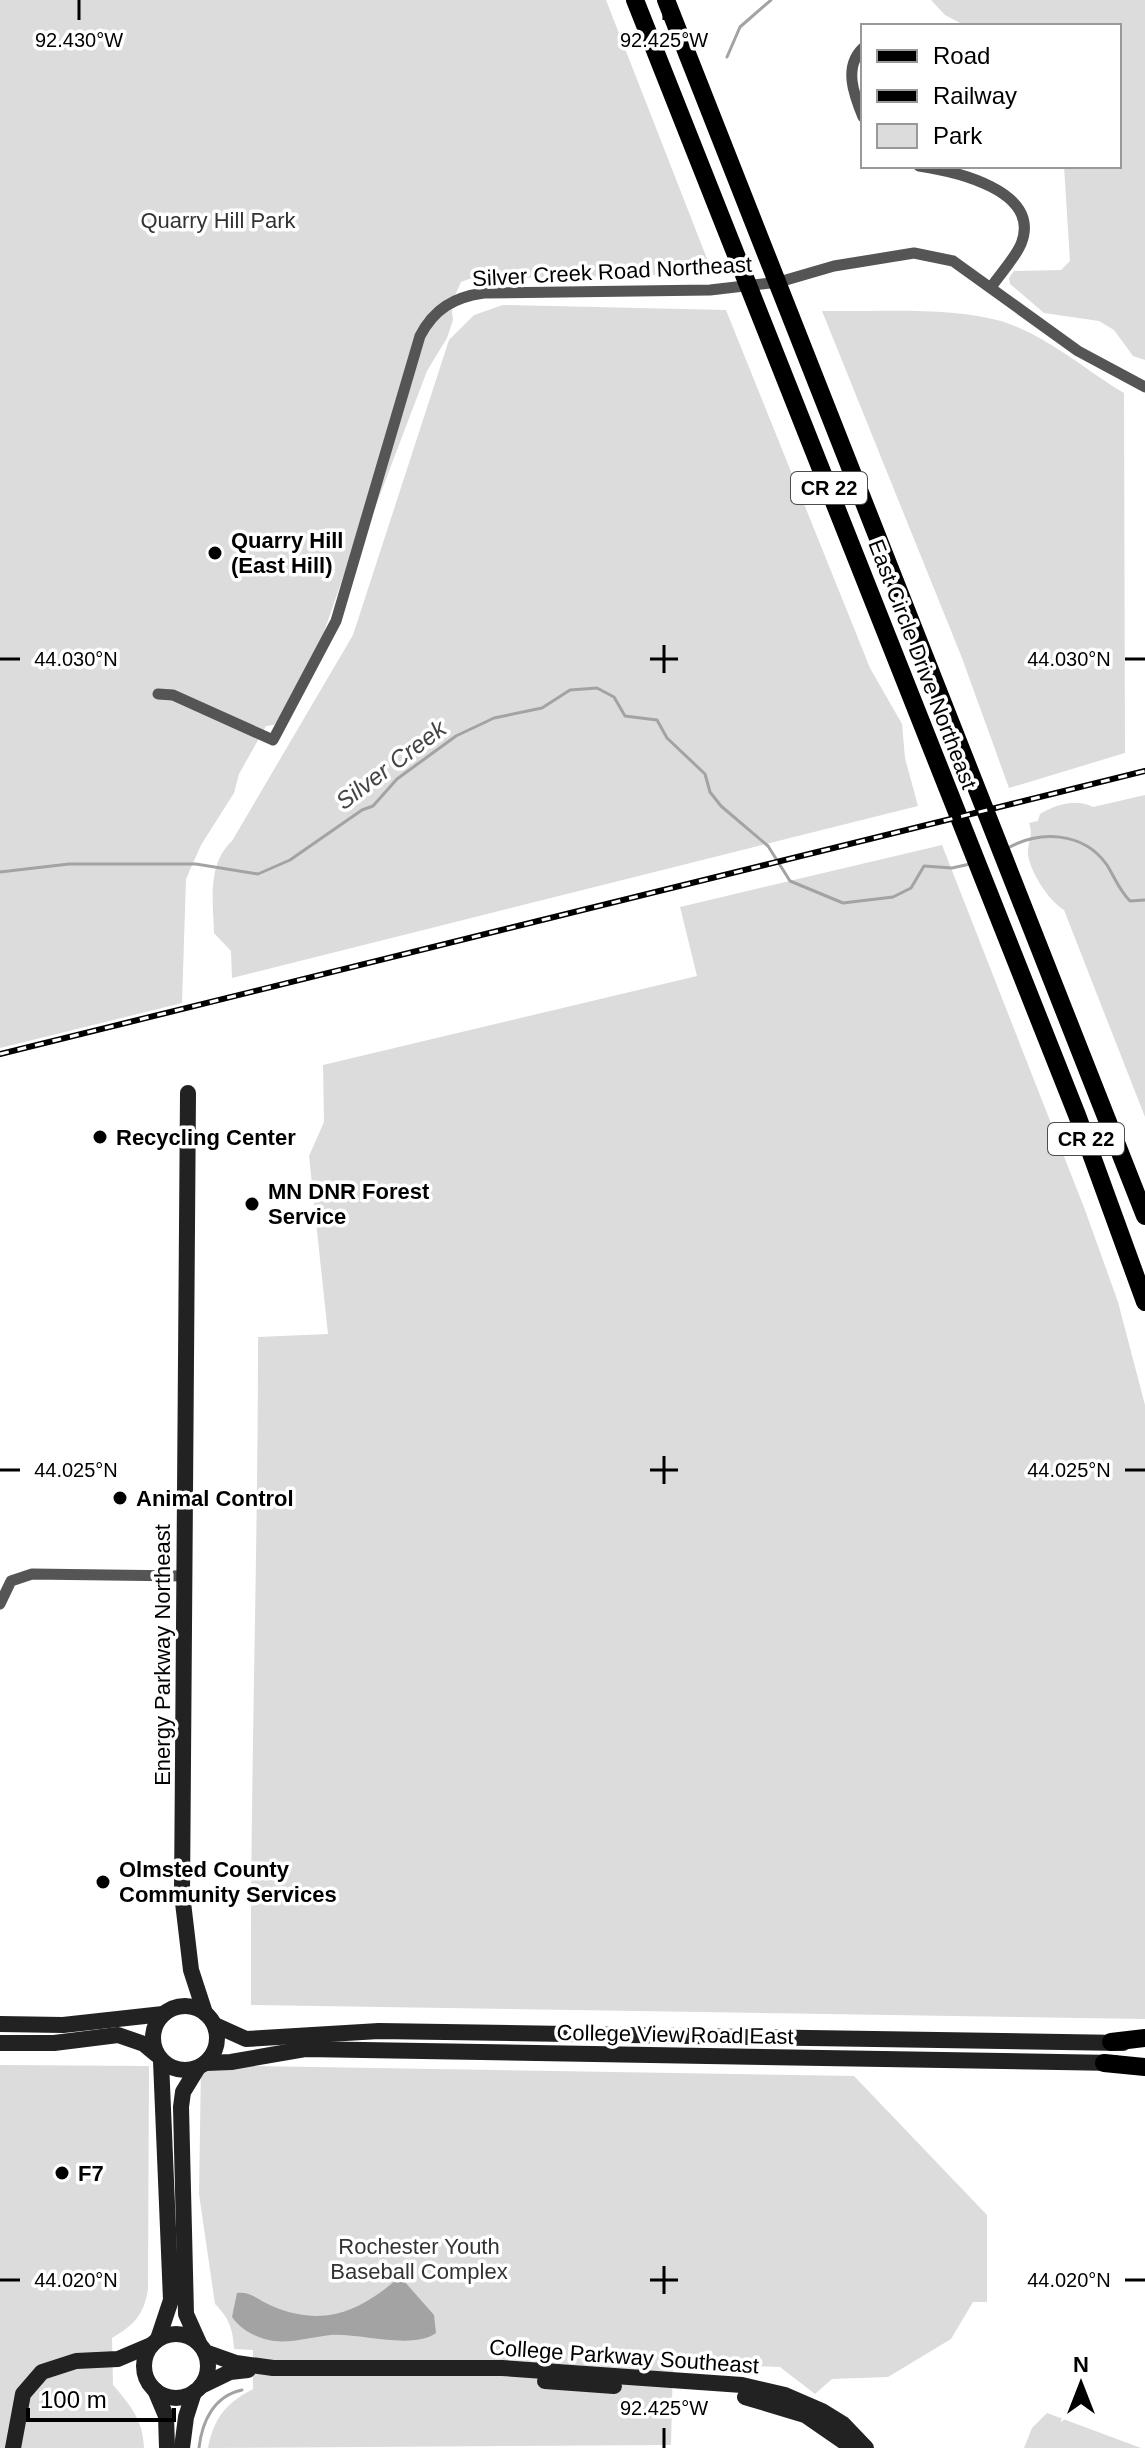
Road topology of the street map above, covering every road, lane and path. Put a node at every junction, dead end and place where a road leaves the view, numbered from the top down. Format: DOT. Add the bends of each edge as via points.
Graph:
graph roads {
  1 [pos="635,0"];
  2 [pos="666,0"];
  3 [pos="861,50"];
  4 [pos="861,111"];
  5 [pos="929,168"];
  6 [pos="779,282"];
  7 [pos="750,286"];
  8 [pos="992,286"];
  9 [pos="1145,387"];
  10 [pos="158,694"];
  11 [pos="188,1093"];
  12 [pos="1145,1216"];
  13 [pos="1145,1302"];
  14 [pos="184,1576"];
  15 [pos="0,1604"];
  16 [pos="192,1976"];
  17 [pos="167,2012"];
  18 [pos="210,2019"];
  19 [pos="0,2024"];
  20 [pos="1145,2040"];
  21 [pos="1111,2042"];
  22 [pos="0,2043"];
  23 [pos="159,2058"];
  24 [pos="1104,2063"];
  25 [pos="1145,2065"];
  26 [pos="202,2066"];
  27 [pos="155,2342"];
  28 [pos="202,2348"];
  29 [pos="76,2361"];
  30 [pos="273,2368"];
  31 [pos="360,2369"];
  32 [pos="151,2386"];
  33 [pos="198,2389"];
  34 [pos="13,2448"];
  35 [pos="167,2448"];
  36 [pos="182,2448"];
  37 [pos="853,2448"];
  38 [pos="866,2448"];
  1 -- 7 [label="main road, East Circle Drive Northeast / CR 22"];
  2 -- 6 [label="main road, East Circle Drive Northeast / CR 22"];
  3 -- 4 [label="street" via="850,79"];
  5 -- 8 [label="street" via="977,178 1014,202 1022,242"];
  6 -- 7 [label="street, Silver Creek Road Northeast"];
  6 -- 8 [label="street, Silver Creek Road Northeast" via="834,266 914,253 953,261"];
  6 -- 12 [label="main road, East Circle Drive Northeast / CR 22"];
  7 -- 10 [label="street, Silver Creek Road Northeast" via="680,292 484,293 441,308 425,326 416,348 336,621 273,740 173,695"];
  7 -- 13 [label="main road, East Circle Drive Northeast / CR 22" via="1077,1115"];
  8 -- 9 [label="street, Silver Creek Road Northeast" via="1078,351"];
  11 -- 14 [label="street, Energy Parkway Northeast"];
  14 -- 15 [label="street" via="32,1574 11,1581"];
  14 -- 16 [label="street, Energy Parkway Northeast" via="182,1894"];
  16 -- 17 [label="street"];
  16 -- 18 [label="street, Energy Parkway Northeast"];
  17 -- 18 [label="street" via="182,2006"];
  17 -- 19 [label="street" via="63,2025"];
  17 -- 23 [label="street" via="153,2033"];
  18 -- 21 [label="street, College View Road East" via="246,2039 394,2031"];
  18 -- 26 [label="street" via="217,2045"];
  20 -- 21 [label="main road"];
  22 -- 23 [label="street" via="118,2035 144,2044"];
  23 -- 26 [label="street" via="178,2070"];
  23 -- 27 [label="street" via="171,2300"];
  24 -- 25 [label="main road"];
  24 -- 26 [label="street, College View Road East" via="305,2049"];
  26 -- 28 [label="street" via="183,2092 181,2107 186,2314"];
  27 -- 28 [label="street" via="179,2334"];
  27 -- 29 [label="street" via="118,2359"];
  27 -- 32 [label="street" via="144,2362"];
  28 -- 30 [label="street, College Parkway Southeast" via="236,2363"];
  28 -- 33 [label="street" via="208,2371"];
  29 -- 32 [label="street" via="119,2367"];
  29 -- 34 [label="street" via="58,2364 31,2381 18,2407"];
  30 -- 31 [label="street, College Parkway Southeast"];
  30 -- 33 [label="street, College Parkway Southeast" via="230,2372"];
  31 -- 37 [label="street, College Parkway Southeast" via="759,2399 805,2415"];
  31 -- 38 [label="street, College Parkway Southeast" via="574,2371 742,2385 822,2411"];
  32 -- 33 [label="street" via="177,2398"];
  32 -- 35 [label="street" via="166,2416"];
  33 -- 36 [label="street" via="186,2417"];
}
